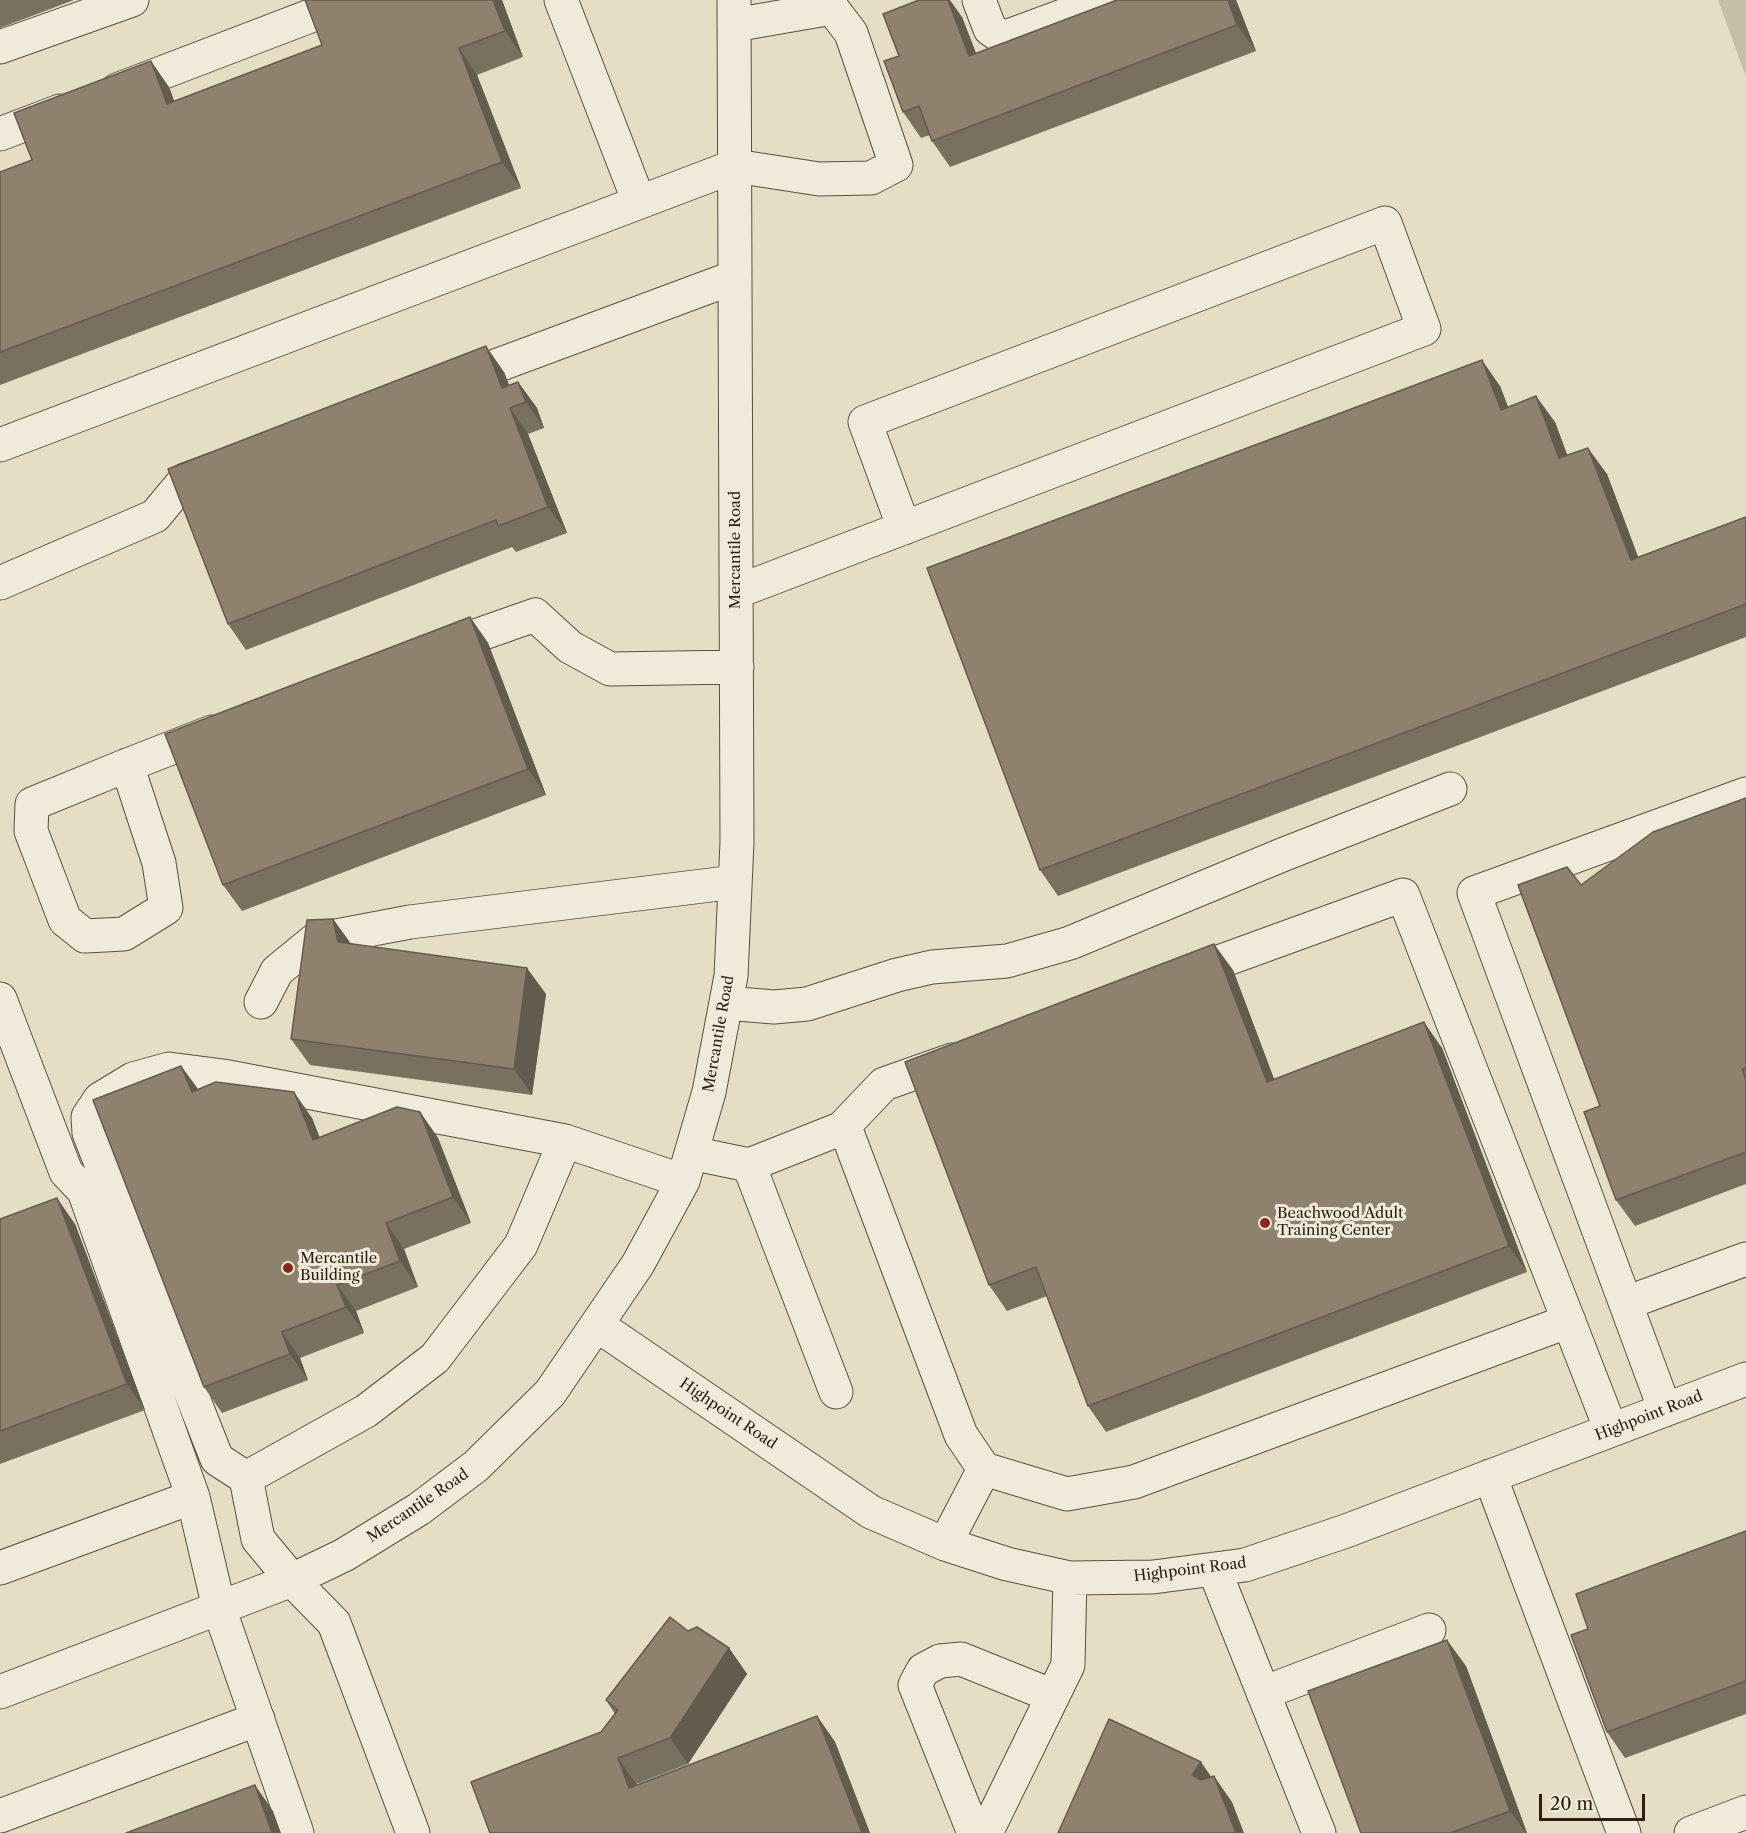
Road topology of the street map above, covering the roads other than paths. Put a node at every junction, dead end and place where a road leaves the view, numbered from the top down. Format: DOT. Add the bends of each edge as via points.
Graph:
graph roads {
  1 [pos="132,0"];
  2 [pos="352,0"];
  3 [pos="561,0"];
  4 [pos="979,0"];
  5 [pos="1106,0"];
  6 [pos="842,4"];
  7 [pos="734,12"];
  8 [pos="0,47"];
  9 [pos="0,134"];
  10 [pos="735,166"];
  11 [pos="639,202"];
  12 [pos="735,277"];
  13 [pos="428,391"];
  14 [pos="0,445"];
  15 [pos="241,460"];
  16 [pos="904,528"];
  17 [pos="0,583"];
  18 [pos="736,592"];
  19 [pos="409,660"];
  20 [pos="736,667"];
  21 [pos="242,721"];
  22 [pos="127,765"];
  23 [pos="1450,789"];
  24 [pos="1746,794"];
  25 [pos="735,882"];
  26 [pos="1160,984"];
  27 [pos="0,999"];
  28 [pos="261,1002"];
  29 [pos="726,1003"];
  30 [pos="984,1048"];
  31 [pos="842,1128"];
  32 [pos="565,1141"];
  33 [pos="749,1165"];
  34 [pos="687,1167"];
  35 [pos="1746,1259"];
  36 [pos="1626,1303"];
  37 [pos="1569,1321"];
  38 [pos="597,1325"];
  39 [pos="1746,1379"];
  40 [pos="836,1392"];
  41 [pos="1665,1410"];
  42 [pos="1611,1430"];
  43 [pos="984,1469"];
  44 [pos="1491,1476"];
  45 [pos="246,1478"];
  46 [pos="193,1497"];
  47 [pos="945,1544"];
  48 [pos="0,1569"];
  49 [pos="1214,1569"];
  50 [pos="1070,1578"];
  51 [pos="292,1580"];
  52 [pos="219,1608"];
  53 [pos="1429,1630"];
  54 [pos="0,1692"];
  55 [pos="1263,1693"];
  56 [pos="1053,1696"];
  57 [pos="258,1719"];
  58 [pos="1746,1812"];
  59 [pos="0,1816"];
  60 [pos="297,1833"];
  61 [pos="413,1833"];
  62 [pos="974,1833"];
  63 [pos="986,1833"];
  64 [pos="1319,1833"];
  65 [pos="1624,1833"];
  66 [pos="1690,1833"];
  1 -- 8 [label="street"];
  2 -- 9 [label="street"];
  3 -- 11 [label="street"];
  4 -- 5 [label="street" via="990,29 1003,38"];
  6 -- 7 [label="street"];
  6 -- 10 [label="street" via="896,165 871,178 819,179"];
  7 -- 10 [label="street, Mercantile Road"];
  10 -- 11 [label="street"];
  10 -- 12 [label="street, Mercantile Road"];
  11 -- 14 [label="street"];
  12 -- 13 [label="street"];
  12 -- 18 [label="street, Mercantile Road"];
  15 -- 17 [label="street" via="185,480 155,516"];
  16 -- 16 [label="street" via="1424,329 1385,223 865,422"];
  16 -- 18 [label="street"];
  18 -- 20 [label="street, Mercantile Road"];
  19 -- 20 [label="street" via="535,615 570,646 610,669"];
  20 -- 25 [label="street, Mercantile Road"];
  21 -- 22 [label="street"];
  22 -- 22 [label="street" via="32,804 31,831 65,920 86,936 124,934 166,908 159,863"];
  23 -- 29 [label="street" via="1038,954 1007,961 932,967 807,1004"];
  24 -- 36 [label="street" via="1474,894"];
  25 -- 28 [label="street" via="410,922 315,940 277,971"];
  25 -- 29 [label="street, Mercantile Road"];
  26 -- 37 [label="street" via="1404,895"];
  27 -- 46 [label="street" via="66,1172 84,1191"];
  29 -- 34 [label="street, Mercantile Road" via="709,1092"];
  30 -- 31 [label="street" via="884,1084"];
  31 -- 33 [label="street"];
  31 -- 43 [label="street" via="845,1127 961,1434"];
  32 -- 34 [label="street"];
  32 -- 45 [label="street" via="521,1245 435,1358 366,1411"];
  32 -- 45 [label="street" via="169,1069 133,1079 100,1099 88,1117 89,1133 217,1459"];
  33 -- 34 [label="street"];
  33 -- 40 [label="street"];
  34 -- 38 [label="street, Mercantile Road" via="639,1264"];
  35 -- 36 [label="street"];
  36 -- 41 [label="street"];
  37 -- 42 [label="street"];
  37 -- 43 [label="street" via="1134,1482 1067,1494"];
  38 -- 47 [label="street, Highpoint Road" via="871,1512"];
  38 -- 51 [label="street, Mercantile Road" via="550,1393 476,1466 419,1509 344,1555"];
  39 -- 41 [label="street, Highpoint Road"];
  41 -- 42 [label="street, Highpoint Road"];
  42 -- 44 [label="street, Highpoint Road"];
  43 -- 47 [label="street"];
  44 -- 49 [label="street, Highpoint Road" via="1245,1565"];
  44 -- 65 [label="street"];
  45 -- 51 [label="street" via="258,1539"];
  46 -- 48 [label="street"];
  46 -- 52 [label="street"];
  47 -- 50 [label="street, Highpoint Road" via="1007,1564"];
  49 -- 50 [label="street, Highpoint Road" via="1153,1577"];
  49 -- 55 [label="street"];
  50 -- 56 [label="street" via="1068,1665"];
  51 -- 52 [label="street, Mercantile Road"];
  51 -- 61 [label="street" via="334,1623"];
  52 -- 54 [label="street, Mercantile Road"];
  52 -- 57 [label="street"];
  53 -- 55 [label="street"];
  55 -- 64 [label="street"];
  56 -- 62 [label="street" via="961,1659 940,1661 923,1670 915,1685"];
  56 -- 63 [label="street"];
  57 -- 59 [label="street"];
  57 -- 60 [label="street"];
  58 -- 66 [label="street"];
}
